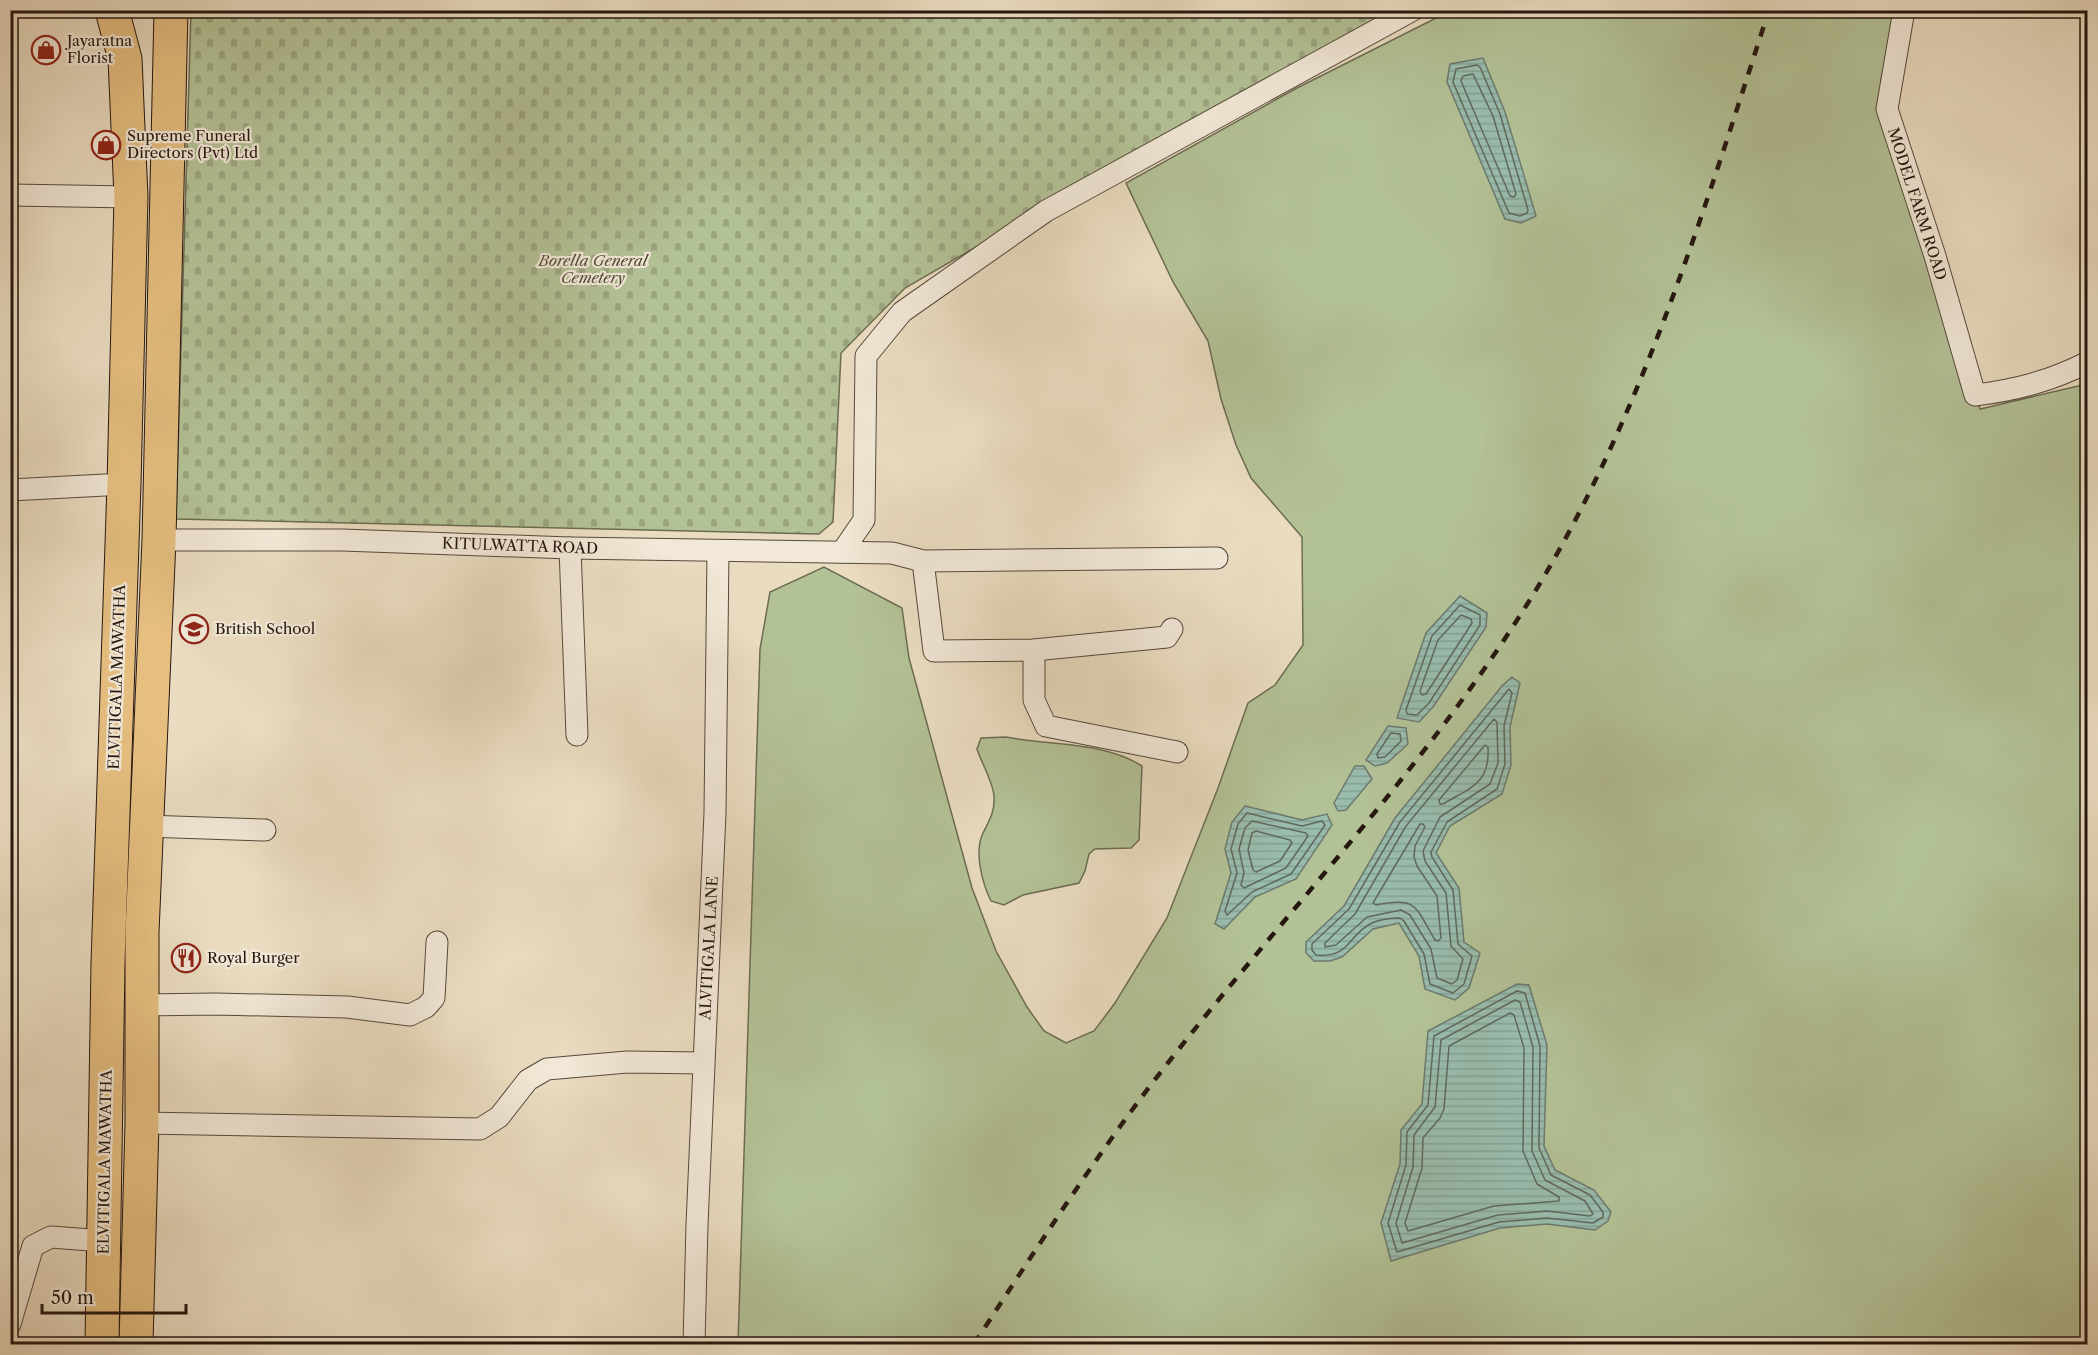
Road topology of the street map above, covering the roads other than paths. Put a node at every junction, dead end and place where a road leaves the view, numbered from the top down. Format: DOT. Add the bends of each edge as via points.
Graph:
graph roads {
  1 [pos="112,10"];
  2 [pos="171,10"];
  3 [pos="1413,10"];
  4 [pos="1904,10"];
  5 [pos="10,195"];
  6 [pos="131,197"];
  7 [pos="2088,362"];
  8 [pos="124,484"];
  9 [pos="10,490"];
  10 [pos="159,540"];
  11 [pos="570,548"];
  12 [pos="718,551"];
  13 [pos="842,552"];
  14 [pos="1217,558"];
  15 [pos="923,561"];
  16 [pos="1172,629"];
  17 [pos="1034,650"];
  18 [pos="577,735"];
  19 [pos="1178,752"];
  20 [pos="146,826"];
  21 [pos="265,830"];
  22 [pos="436,942"];
  23 [pos="141,1005"];
  24 [pos="703,1064"];
  25 [pos="142,1123"];
  26 [pos="104,1241"];
  27 [pos="103,1290"];
  28 [pos="137,1290"];
  29 [pos="10,1324"];
  30 [pos="102,1344"];
  31 [pos="136,1344"];
  32 [pos="694,1344"];
  1 -- 6 [label="highway, ELVITIGALA MAWATHA" via="125,59"];
  2 -- 10 [label="highway"];
  3 -- 13 [label="street" via="1046,211 902,312 866,356 864,520"];
  4 -- 7 [label="street, MODEL FARM ROAD" via="1887,110 1976,395 2008,391 2063,375"];
  5 -- 6 [label="street"];
  6 -- 8 [label="highway, ELVITIGALA MAWATHA"];
  8 -- 9 [label="street"];
  8 -- 26 [label="highway, ELVITIGALA MAWATHA" via="108,963"];
  10 -- 11 [label="street, KITULWATTA ROAD" via="342,540"];
  10 -- 20 [label="highway"];
  11 -- 12 [label="street, KITULWATTA ROAD"];
  11 -- 18 [label="street"];
  12 -- 13 [label="street, KITULWATTA ROAD"];
  12 -- 24 [label="street, ALVITIGALA LANE" via="715,813"];
  13 -- 15 [label="street, KITULWATTA ROAD" via="892,553"];
  14 -- 15 [label="street, KITULWATTA ROAD"];
  15 -- 17 [label="street" via="934,651"];
  16 -- 17 [label="street" via="1167,637"];
  17 -- 19 [label="street" via="1034,700 1046,726"];
  20 -- 21 [label="street"];
  20 -- 23 [label="highway"];
  22 -- 23 [label="street" via="434,998 410,1015 347,1007"];
  23 -- 25 [label="highway"];
  24 -- 25 [label="street" via="627,1062 547,1070 528,1080 499,1117 480,1129"];
  24 -- 32 [label="street, ALVITIGALA LANE"];
  25 -- 28 [label="highway"];
  26 -- 27 [label="highway, ELVITIGALA MAWATHA"];
  26 -- 29 [label="street" via="51,1237 33,1246"];
  27 -- 28 [label="highway"];
  27 -- 30 [label="highway, ELVITIGALA MAWATHA"];
  28 -- 31 [label="highway"];
}
